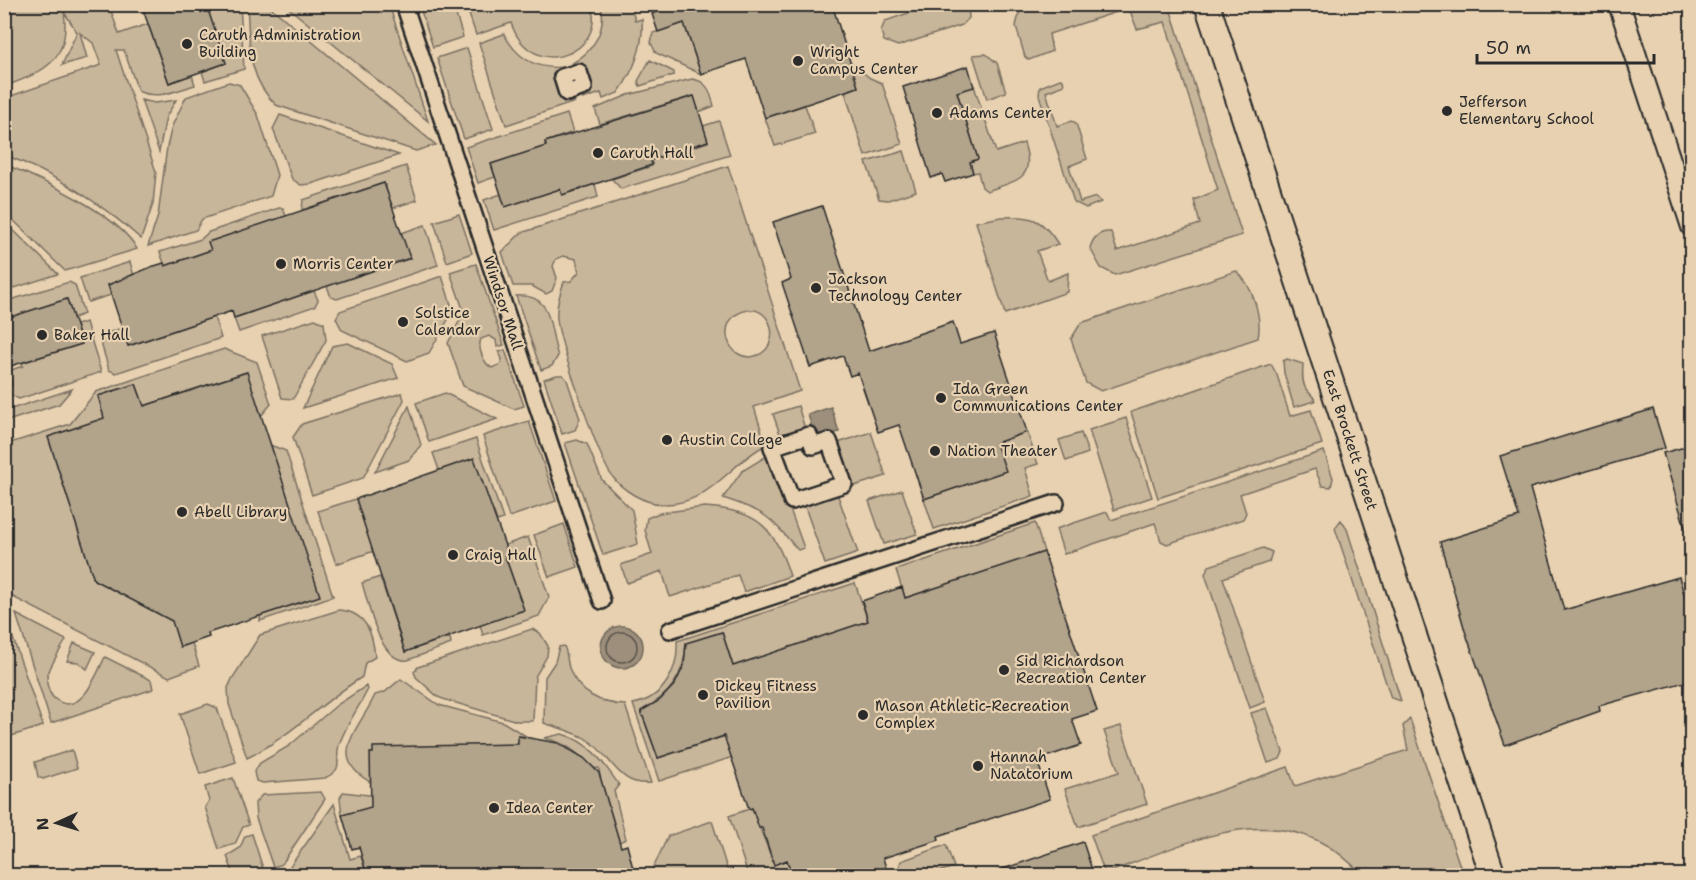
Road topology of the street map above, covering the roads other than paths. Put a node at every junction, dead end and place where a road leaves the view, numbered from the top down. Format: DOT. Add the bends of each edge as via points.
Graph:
graph roads {
  1 [pos="404,4"];
  2 [pos="1207,4"];
  3 [pos="1619,4"];
  4 [pos="1692,227"];
  5 [pos="792,501"];
  6 [pos="1056,502"];
  7 [pos="602,601"];
  8 [pos="670,630"];
  9 [pos="1493,876"];
  1 -- 7 [label="street, Windsor Mall"];
  2 -- 9 [label="street, East Brockett Street"];
  3 -- 4 [label="street"];
  5 -- 5 [label="street" via="772,447 809,435 813,446 829,441 844,484"];
  6 -- 8 [label="street"];
}
